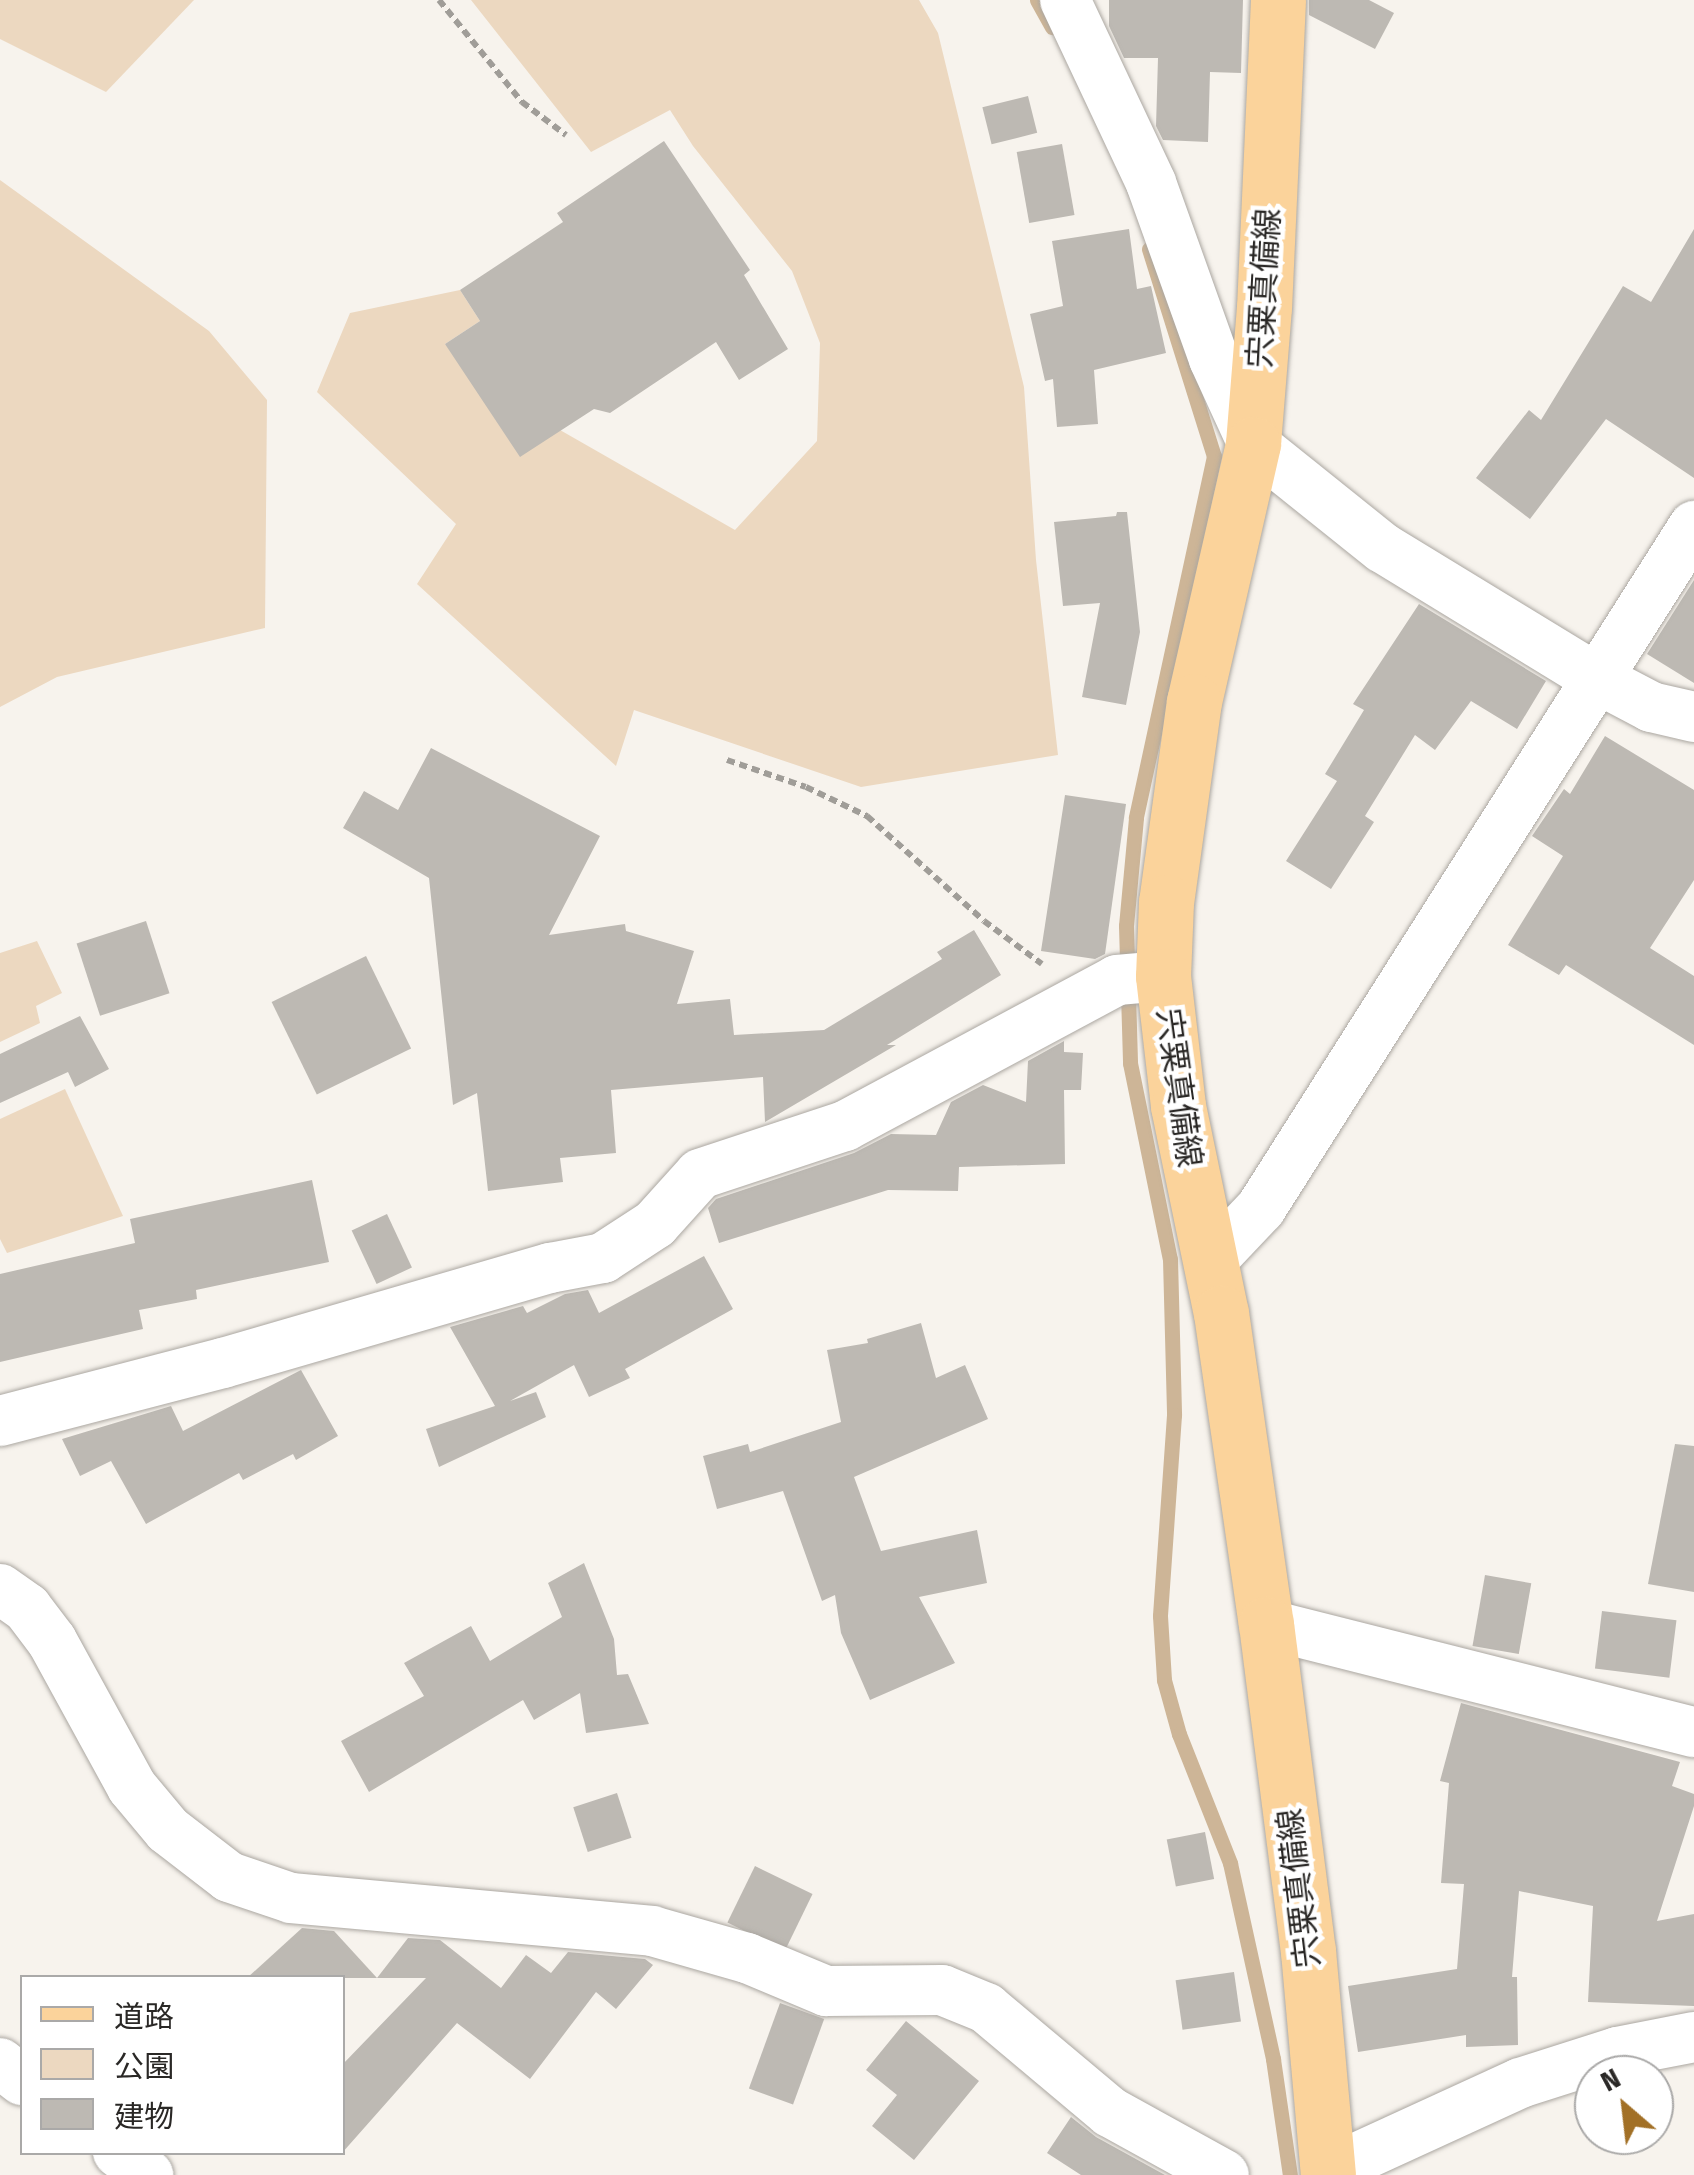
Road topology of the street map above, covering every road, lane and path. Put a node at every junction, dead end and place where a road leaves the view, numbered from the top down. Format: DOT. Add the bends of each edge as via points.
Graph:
graph roads {
  1 [pos="439,0"];
  2 [pos="1065,0"];
  3 [pos="1278,0"];
  4 [pos="566,135"];
  5 [pos="1253,444"];
  6 [pos="1694,526"];
  7 [pos="1598,680"];
  8 [pos="1694,717"];
  9 [pos="727,760"];
  10 [pos="1127,983"];
  11 [pos="1210,1262"];
  12 [pos="0,1421"];
  13 [pos="0,1590"];
  14 [pos="1266,1624"];
  15 [pos="1694,1732"];
  16 [pos="1694,2037"];
  17 [pos="0,2063"];
  18 [pos="20,2078"];
  19 [pos="122,2155"];
  20 [pos="1328,2173"];
  21 [pos="148,2175"];
  22 [pos="1224,2175"];
  1 -- 4 [label="path" via="522,102"];
  2 -- 5 [label="street" via="1151,183 1214,359"];
  3 -- 5 [label="main road, 宍粟真備線"];
  5 -- 7 [label="street" via="1383,548"];
  5 -- 10 [label="main road, 宍粟真備線" via="1194,701 1166,902"];
  6 -- 7 [label="street"];
  7 -- 8 [label="street" via="1651,706"];
  7 -- 11 [label="street" via="1261,1208"];
  9 -- 10 [label="path" via="868,816 984,921"];
  10 -- 11 [label="main road, 宍粟真備線" via="1178,1106"];
  10 -- 12 [label="street" via="845,1126 700,1174 655,1224 604,1258"];
  11 -- 14 [label="main road, 宍粟真備線"];
  13 -- 22 [label="street" via="27,1608 52,1641 132,1787 168,1830 230,1878 291,1898 652,1932 747,1958 826,1991 942,1990 986,2008 1110,2112"];
  14 -- 15 [label="street"];
  14 -- 20 [label="main road, 宍粟真備線" via="1308,1951"];
  16 -- 20 [label="street" via="1616,2052 1520,2083"];
  17 -- 18 [label="street"];
  19 -- 21 [label="street"];
}
